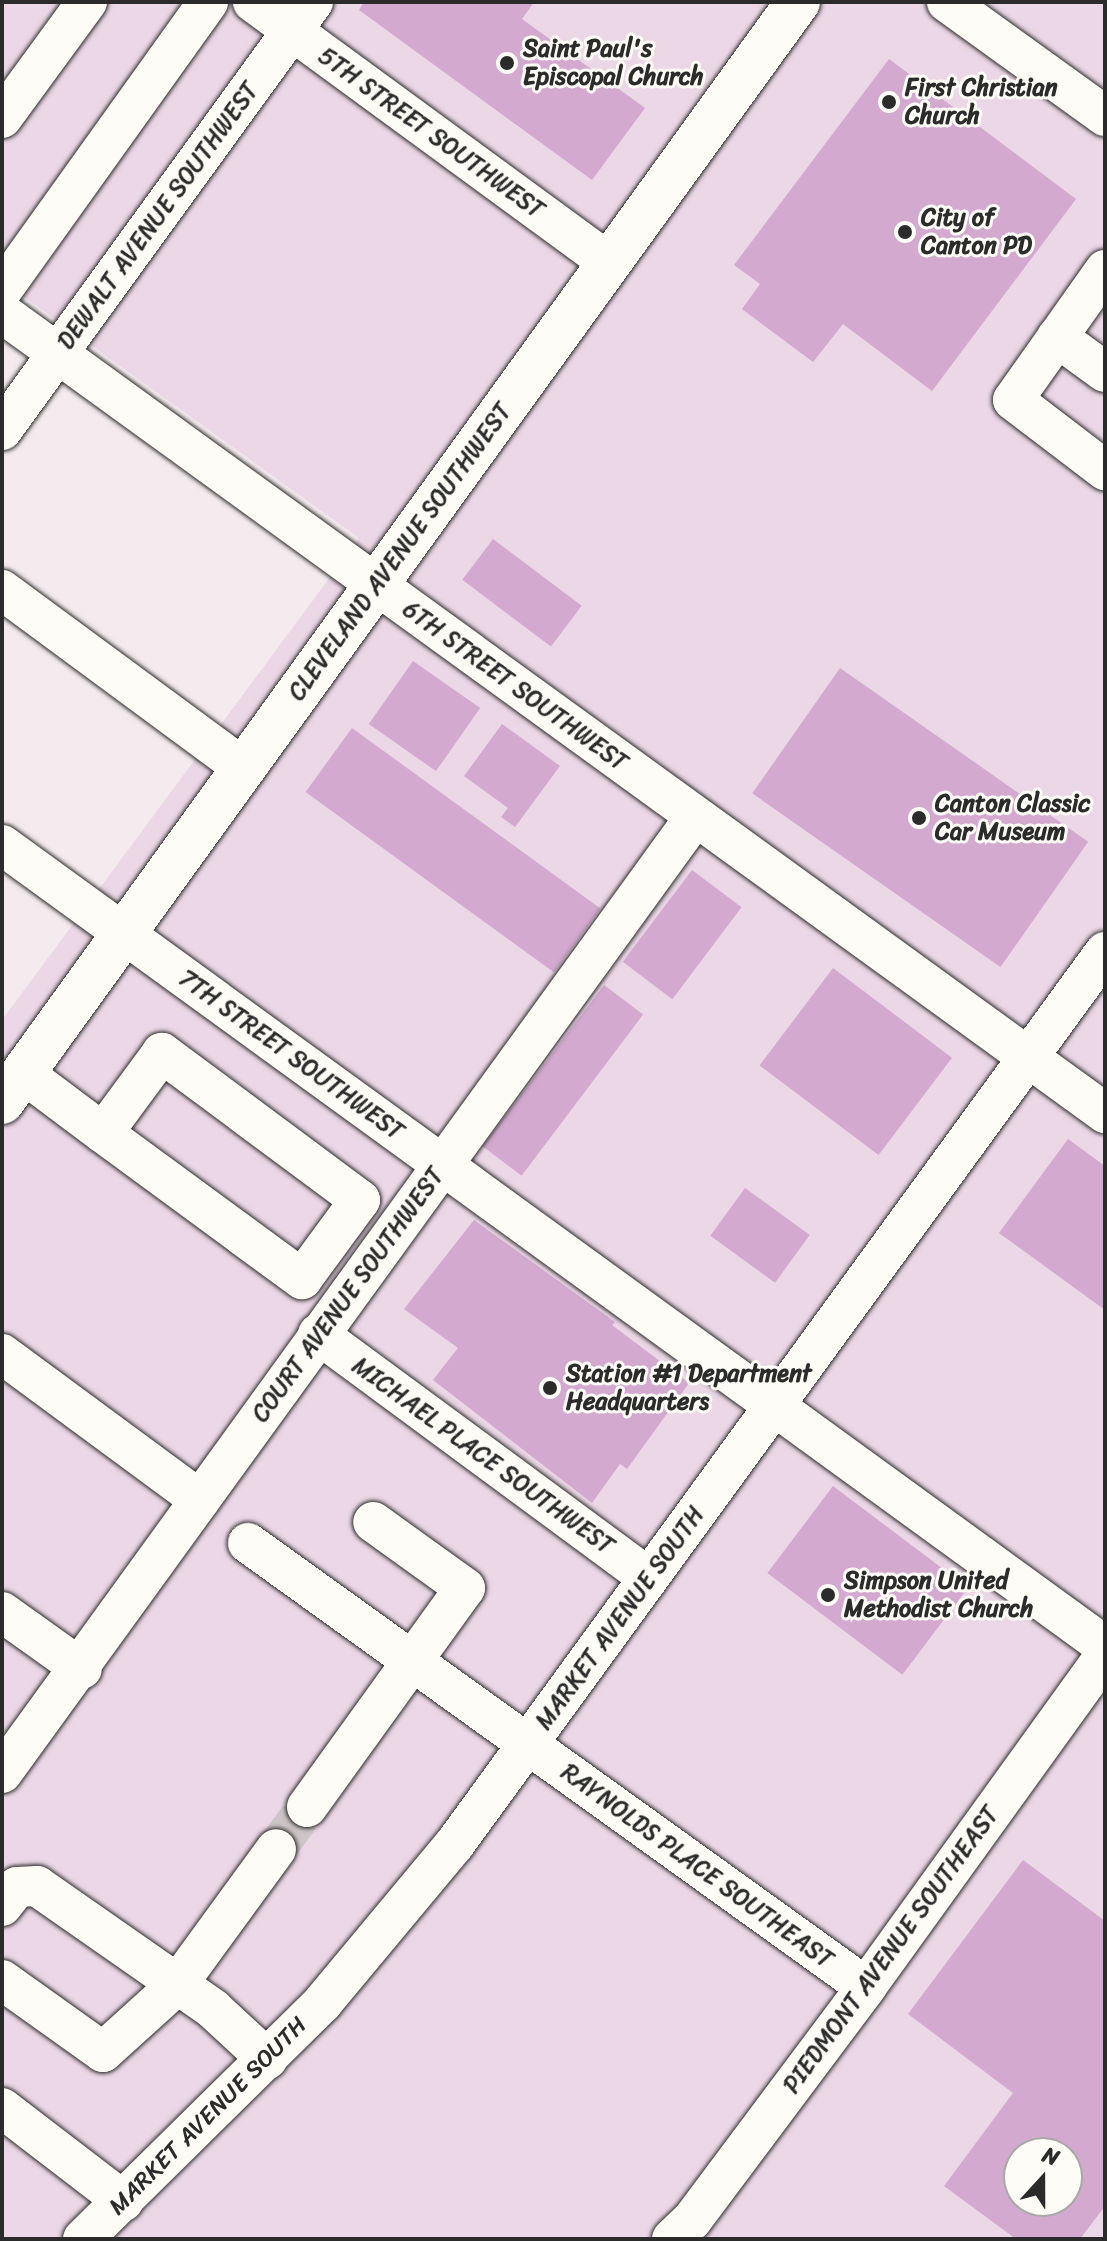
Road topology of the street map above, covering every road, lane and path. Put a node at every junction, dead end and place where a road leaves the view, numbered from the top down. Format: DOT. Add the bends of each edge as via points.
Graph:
graph roads {
  1 [pos="87,2"];
  2 [pos="208,2"];
  3 [pos="253,2"];
  4 [pos="798,2"];
  5 [pos="947,2"];
  6 [pos="989,14"];
  7 [pos="303,16"];
  8 [pos="1105,116"];
  9 [pos="2,118"];
  10 [pos="609,263"];
  11 [pos="1105,270"];
  12 [pos="2,290"];
  13 [pos="2,313"];
  14 [pos="1057,337"];
  15 [pos="58,354"];
  16 [pos="1105,372"];
  17 [pos="2,430"];
  18 [pos="1105,470"];
  19 [pos="376,586"];
  20 [pos="2,590"];
  21 [pos="243,768"];
  22 [pos="695,817"];
  23 [pos="2,845"];
  24 [pos="124,934"];
  25 [pos="1105,952"];
  26 [pos="1029,1058"];
  27 [pos="7,1094"];
  28 [pos="1105,1113"];
  29 [pos="103,1133"];
  30 [pos="443,1164"];
  31 [pos="318,1334"];
  32 [pos="2,1354"];
  33 [pos="773,1409"];
  34 [pos="200,1500"];
  35 [pos="373,1522"];
  36 [pos="248,1543"];
  37 [pos="648,1577"];
  38 [pos="2,1612"];
  39 [pos="1105,1646"];
  40 [pos="1105,1656"];
  41 [pos="414,1662"];
  42 [pos="82,1669"];
  43 [pos="528,1744"];
  44 [pos="2,1773"];
  45 [pos="307,1807"];
  46 [pos="276,1849"];
  47 [pos="2,1906"];
  48 [pos="2,1980"];
  49 [pos="177,1985"];
  50 [pos="866,1987"];
  51 [pos="267,2059"];
  52 [pos="2,2108"];
  53 [pos="123,2201"];
  54 [pos="83,2239"];
  55 [pos="672,2239"];
  1 -- 9 [label="street"];
  2 -- 12 [label="street"];
  3 -- 7 [label="street, 5TH STREET SOUTHWEST"];
  4 -- 10 [label="main road, CLEVELAND AVENUE SOUTHWEST"];
  5 -- 6 [label="street"];
  6 -- 8 [label="street"];
  7 -- 10 [label="street, 5TH STREET SOUTHWEST"];
  7 -- 15 [label="street, DEWALT AVENUE SOUTHWEST"];
  10 -- 19 [label="main road, CLEVELAND AVENUE SOUTHWEST"];
  11 -- 14 [label="street"];
  13 -- 15 [label="street, 6TH STREET SOUTHWEST"];
  14 -- 16 [label="street"];
  14 -- 18 [label="street" via="1013,400"];
  15 -- 17 [label="street, DEWALT AVENUE SOUTHWEST"];
  15 -- 19 [label="street, 6TH STREET SOUTHWEST"];
  19 -- 21 [label="main road, CLEVELAND AVENUE SOUTHWEST"];
  19 -- 22 [label="street, 6TH STREET SOUTHWEST"];
  20 -- 21 [label="street"];
  21 -- 24 [label="main road, CLEVELAND AVENUE SOUTHWEST"];
  22 -- 26 [label="street, 6TH STREET SOUTHWEST"];
  22 -- 30 [label="street, COURT AVENUE SOUTHWEST"];
  23 -- 24 [label="street, 7TH STREET SOUTHWEST"];
  24 -- 27 [label="main road, CLEVELAND AVENUE SOUTHWEST"];
  24 -- 30 [label="street, 7TH STREET SOUTHWEST"];
  25 -- 26 [label="street, MARKET AVENUE SOUTH"];
  26 -- 28 [label="street, 6TH STREET SOUTHWEST"];
  26 -- 33 [label="street, MARKET AVENUE SOUTH"];
  27 -- 29 [label="street"];
  29 -- 29 [label="street" via="302,1279 360,1200 162,1053"];
  30 -- 31 [label="street, COURT AVENUE SOUTHWEST"];
  30 -- 33 [label="street, 7TH STREET SOUTHWEST"];
  31 -- 34 [label="street, COURT AVENUE SOUTHWEST"];
  31 -- 37 [label="street, MICHAEL PLACE SOUTHWEST"];
  32 -- 34 [label="street"];
  33 -- 37 [label="street, MARKET AVENUE SOUTH"];
  33 -- 39 [label="street, 7TH STREET SOUTHWEST"];
  34 -- 42 [label="street, COURT AVENUE SOUTHWEST"];
  35 -- 41 [label="street" via="465,1588"];
  36 -- 41 [label="street, RAYNOLDS PLACE SOUTHEAST"];
  37 -- 43 [label="street, MARKET AVENUE SOUTH"];
  38 -- 42 [label="street"];
  40 -- 50 [label="street, PIEDMONT AVENUE SOUTHEAST"];
  41 -- 43 [label="street, RAYNOLDS PLACE SOUTHEAST"];
  41 -- 45 [label="street"];
  42 -- 44 [label="street, COURT AVENUE SOUTHWEST"];
  43 -- 50 [label="street, RAYNOLDS PLACE SOUTHEAST"];
  43 -- 51 [label="street, MARKET AVENUE SOUTH" via="373,1945"];
  46 -- 49 [label="street"];
  47 -- 49 [label="street" via="17,1887 37,1886"];
  48 -- 49 [label="street" via="103,2052"];
  49 -- 51 [label="street"];
  50 -- 55 [label="street, PIEDMONT AVENUE SOUTHEAST" via="692,2220"];
  51 -- 53 [label="street, MARKET AVENUE SOUTH"];
  52 -- 53 [label="street"];
  53 -- 54 [label="street, MARKET AVENUE SOUTH"];
}
